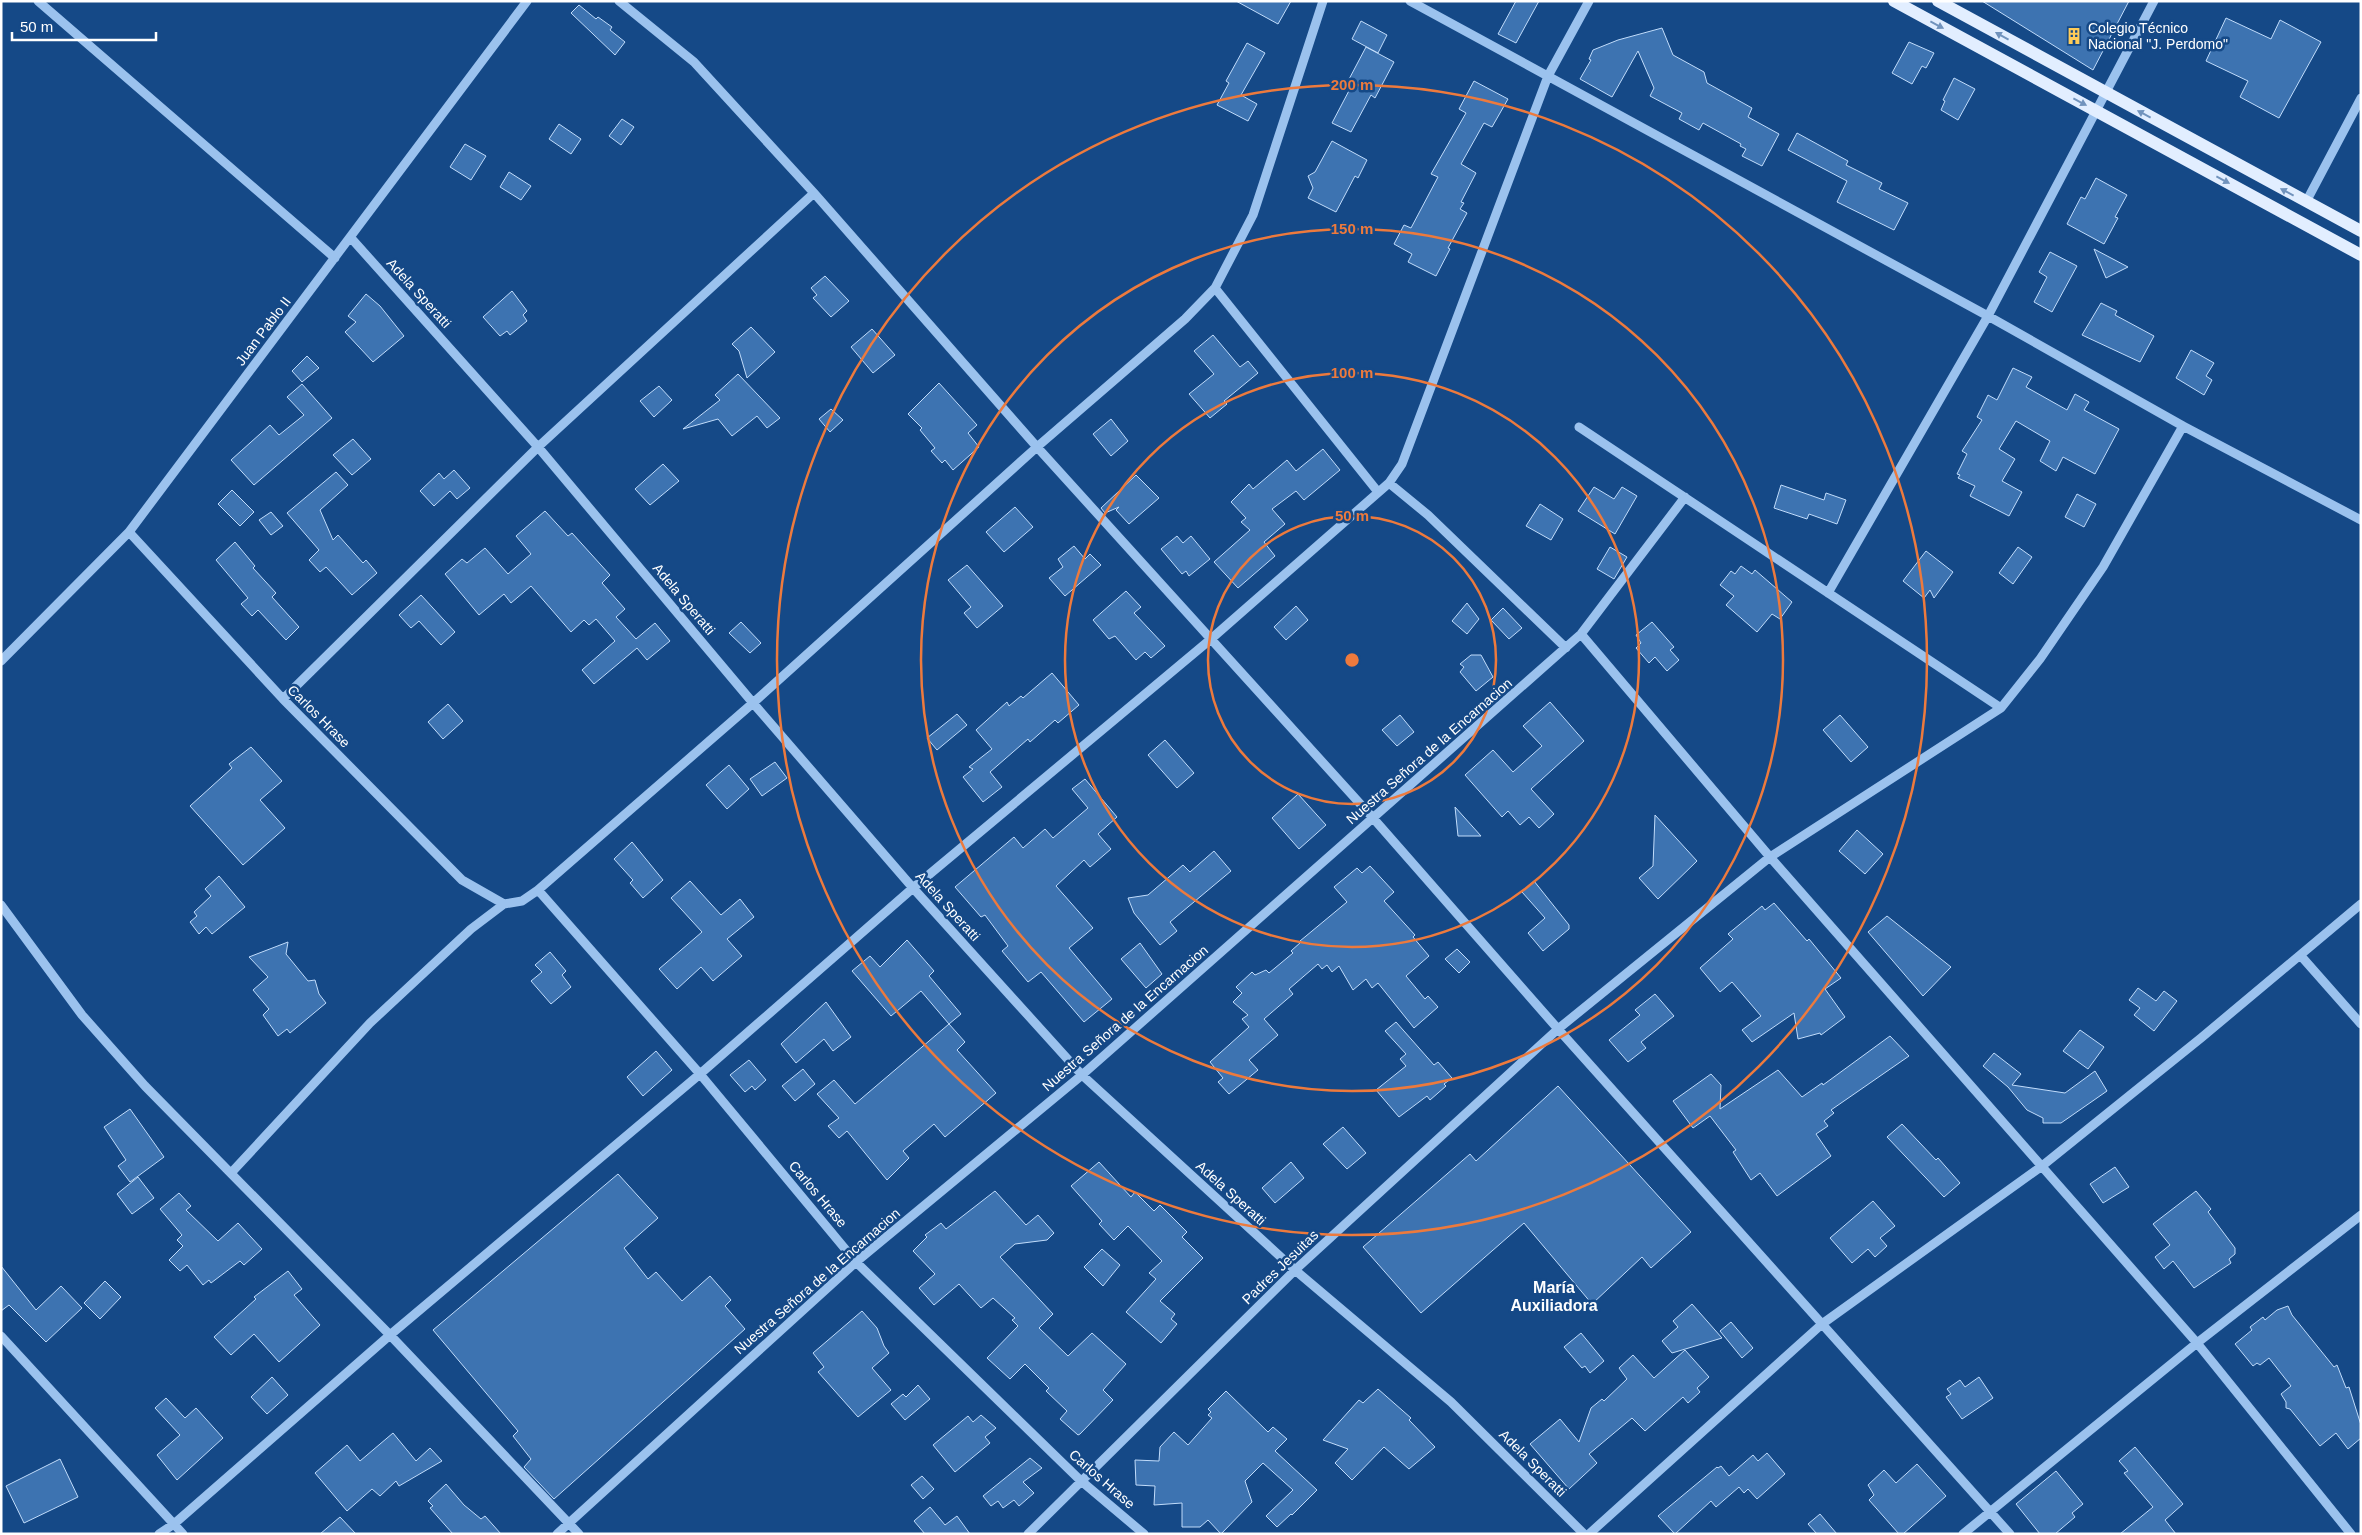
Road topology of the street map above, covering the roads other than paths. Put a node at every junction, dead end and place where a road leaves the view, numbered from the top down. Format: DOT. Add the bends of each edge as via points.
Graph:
graph roads {
  1 [pos="38,1"];
  2 [pos="527,1"];
  3 [pos="619,1"];
  4 [pos="1323,1"];
  5 [pos="1410,1"];
  6 [pos="1589,1"];
  7 [pos="1894,1"];
  8 [pos="1938,1"];
  9 [pos="2154,1"];
  10 [pos="1548,76"];
  11 [pos="2106,94"];
  12 [pos="2361,98"];
  13 [pos="2097,112"];
  14 [pos="814,193"];
  15 [pos="2306,202"];
  16 [pos="2361,232"];
  17 [pos="351,238"];
  18 [pos="2361,254"];
  19 [pos="336,258"];
  20 [pos="1215,288"];
  21 [pos="1988,316"];
  22 [pos="2183,426"];
  23 [pos="1579,427"];
  24 [pos="1037,446"];
  25 [pos="538,447"];
  26 [pos="1389,483"];
  27 [pos="1378,492"];
  28 [pos="1685,497"];
  29 [pos="2361,520"];
  30 [pos="129,532"];
  31 [pos="1828,593"];
  32 [pos="1581,634"];
  33 [pos="1211,639"];
  34 [pos="1566,648"];
  35 [pos="1,661"];
  36 [pos="283,700"];
  37 [pos="753,703"];
  38 [pos="2001,708"];
  39 [pos="1374,818"];
  40 [pos="1770,856"];
  41 [pos="913,888"];
  42 [pos="538,890"];
  43 [pos="504,904"];
  44 [pos="2361,904"];
  45 [pos="1,905"];
  46 [pos="2301,956"];
  47 [pos="2361,1024"];
  48 [pos="1558,1028"];
  49 [pos="700,1074"];
  50 [pos="1082,1075"];
  51 [pos="2042,1166"];
  52 [pos="231,1173"];
  53 [pos="2361,1215"];
  54 [pos="856,1262"];
  55 [pos="1296,1270"];
  56 [pos="1822,1324"];
  57 [pos="390,1335"];
  58 [pos="1,1336"];
  59 [pos="2197,1343"];
  60 [pos="1080,1480"];
  61 [pos="1990,1512"];
  62 [pos="569,1523"];
  63 [pos="174,1524"];
  64 [pos="159,1534"];
  65 [pos="183,1534"];
  66 [pos="557,1534"];
  67 [pos="579,1534"];
  68 [pos="1028,1534"];
  69 [pos="1144,1534"];
  70 [pos="1584,1534"];
  71 [pos="1589,1534"];
  72 [pos="1963,1534"];
  73 [pos="2010,1534"];
  74 [pos="2351,1534"];
  1 -- 19 [label="street"];
  2 -- 17 [label="street, Juan Pablo II"];
  3 -- 14 [label="street" via="694,62"];
  4 -- 20 [label="street" via="1253,215"];
  5 -- 10 [label="street"];
  6 -- 10 [label="street"];
  7 -- 13 [label="main road, one-way"];
  11 -- 8 [label="main road, one-way"];
  9 -- 11 [label="street"];
  10 -- 21 [label="street"];
  10 -- 26 [label="street" via="1402,464"];
  11 -- 13 [label="street"];
  15 -- 11 [label="main road, one-way"];
  12 -- 15 [label="street"];
  13 -- 18 [label="main road, one-way"];
  13 -- 21 [label="street"];
  14 -- 24 [label="street"];
  14 -- 25 [label="street"];
  15 -- 16 [label="main road"];
  17 -- 19 [label="street, Juan Pablo II"];
  17 -- 25 [label="street, Adela Speratti"];
  19 -- 30 [label="street, Juan Pablo II"];
  20 -- 24 [label="street" via="1184,320"];
  20 -- 27 [label="street"];
  21 -- 22 [label="street"];
  21 -- 31 [label="street"];
  22 -- 29 [label="street"];
  22 -- 38 [label="street, Padres Jesuitas" via="2103,567 2040,659"];
  23 -- 28 [label="street"];
  24 -- 33 [label="street"];
  24 -- 37 [label="street"];
  25 -- 36 [label="street"];
  25 -- 37 [label="street, Adela Speratti"];
  26 -- 27 [label="street"];
  26 -- 34 [label="street" via="1428,515"];
  27 -- 33 [label="street"];
  28 -- 31 [label="street"];
  28 -- 32 [label="street, Nuestra Señora de la Encarnacion"];
  30 -- 35 [label="street, Juan Pablo II"];
  30 -- 36 [label="street, Carlos Hrase"];
  31 -- 38 [label="street"];
  32 -- 34 [label="street, Nuestra Señora de la Encarnacion"];
  32 -- 40 [label="street"];
  33 -- 39 [label="street"];
  33 -- 41 [label="street"];
  34 -- 39 [label="street, Nuestra Señora de la Encarnacion"];
  36 -- 43 [label="street, Carlos Hrase" via="462,880"];
  37 -- 41 [label="street, Adela Speratti"];
  37 -- 42 [label="street"];
  38 -- 40 [label="street, Padres Jesuitas"];
  39 -- 48 [label="street"];
  39 -- 50 [label="street, Nuestra Señora de la Encarnacion"];
  40 -- 48 [label="street, Padres Jesuitas"];
  40 -- 51 [label="street"];
  41 -- 49 [label="street"];
  41 -- 50 [label="street, Adela Speratti"];
  42 -- 43 [label="street" via="522,900"];
  42 -- 49 [label="street, Carlos Hrase"];
  43 -- 52 [label="street" via="471,929 370,1024"];
  44 -- 46 [label="street"];
  45 -- 52 [label="street" via="82,1015"];
  46 -- 47 [label="street"];
  46 -- 51 [label="street"];
  48 -- 55 [label="street, Padres Jesuitas"];
  48 -- 56 [label="street"];
  49 -- 54 [label="street, Carlos Hrase"];
  49 -- 57 [label="street"];
  50 -- 54 [label="street, Nuestra Señora de la Encarnacion"];
  50 -- 55 [label="street, Adela Speratti"];
  51 -- 56 [label="street"];
  51 -- 59 [label="street"];
  52 -- 57 [label="street"];
  53 -- 59 [label="street"];
  54 -- 60 [label="street, Carlos Hrase"];
  54 -- 62 [label="street, Nuestra Señora de la Encarnacion"];
  55 -- 60 [label="street, Padres Jesuitas"];
  55 -- 70 [label="street, Adela Speratti" via="1451,1402"];
  56 -- 61 [label="street"];
  56 -- 71 [label="street"];
  57 -- 62 [label="street"];
  57 -- 63 [label="street"];
  58 -- 63 [label="street"];
  59 -- 61 [label="street"];
  59 -- 74 [label="street"];
  60 -- 68 [label="street, Padres Jesuitas"];
  60 -- 69 [label="street, Carlos Hrase"];
  61 -- 72 [label="street"];
  61 -- 73 [label="street"];
  62 -- 66 [label="street, Nuestra Señora de la Encarnacion"];
  62 -- 67 [label="street"];
  63 -- 64 [label="street"];
  63 -- 65 [label="street"];
}
